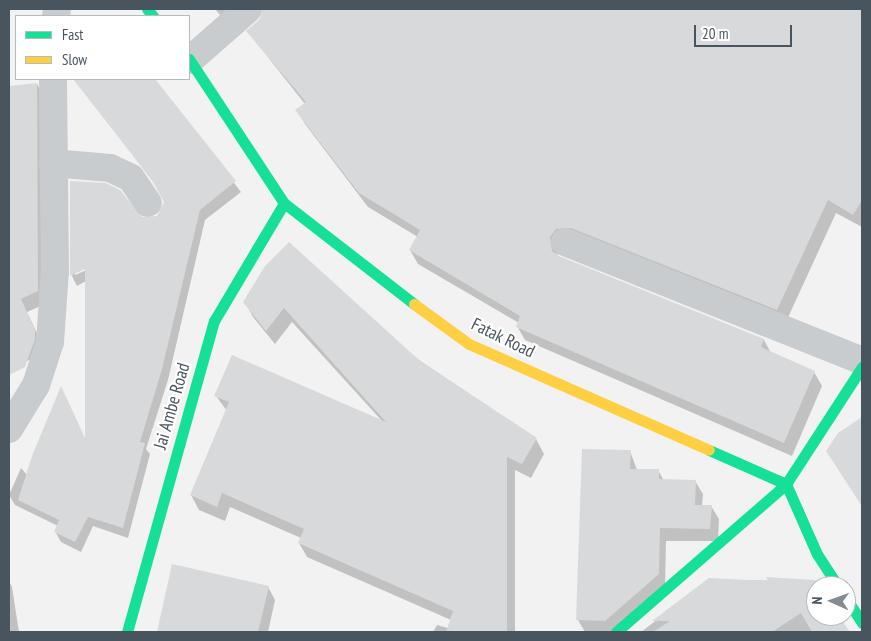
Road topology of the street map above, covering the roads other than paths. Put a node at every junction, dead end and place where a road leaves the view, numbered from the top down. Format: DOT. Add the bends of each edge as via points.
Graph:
graph roads {
  1 [pos="248,9"];
  2 [pos="190,59"];
  3 [pos="190,62"];
  4 [pos="53,80"];
  5 [pos="53,164"];
  6 [pos="148,203"];
  7 [pos="284,203"];
  8 [pos="565,242"];
  9 [pos="862,361"];
  10 [pos="862,367"];
  11 [pos="9,429"];
  12 [pos="786,484"];
  13 [pos="831,576"];
  14 [pos="127,632"];
  15 [pos="616,632"];
  1 -- 2 [label="street"];
  3 -- 7 [label="main road, Fatak Road"];
  4 -- 5 [label="street"];
  5 -- 6 [label="street" via="110,168 131,178"];
  5 -- 11 [label="street" via="55,270 50,342 36,385"];
  7 -- 12 [label="main road, Fatak Road" via="360,265 470,344"];
  7 -- 14 [label="main road, Jai Ambe Road" via="214,321"];
  8 -- 9 [label="street"];
  10 -- 12 [label="main road"];
  12 -- 13 [label="main road" via="817,554"];
  12 -- 15 [label="main road"];
}
